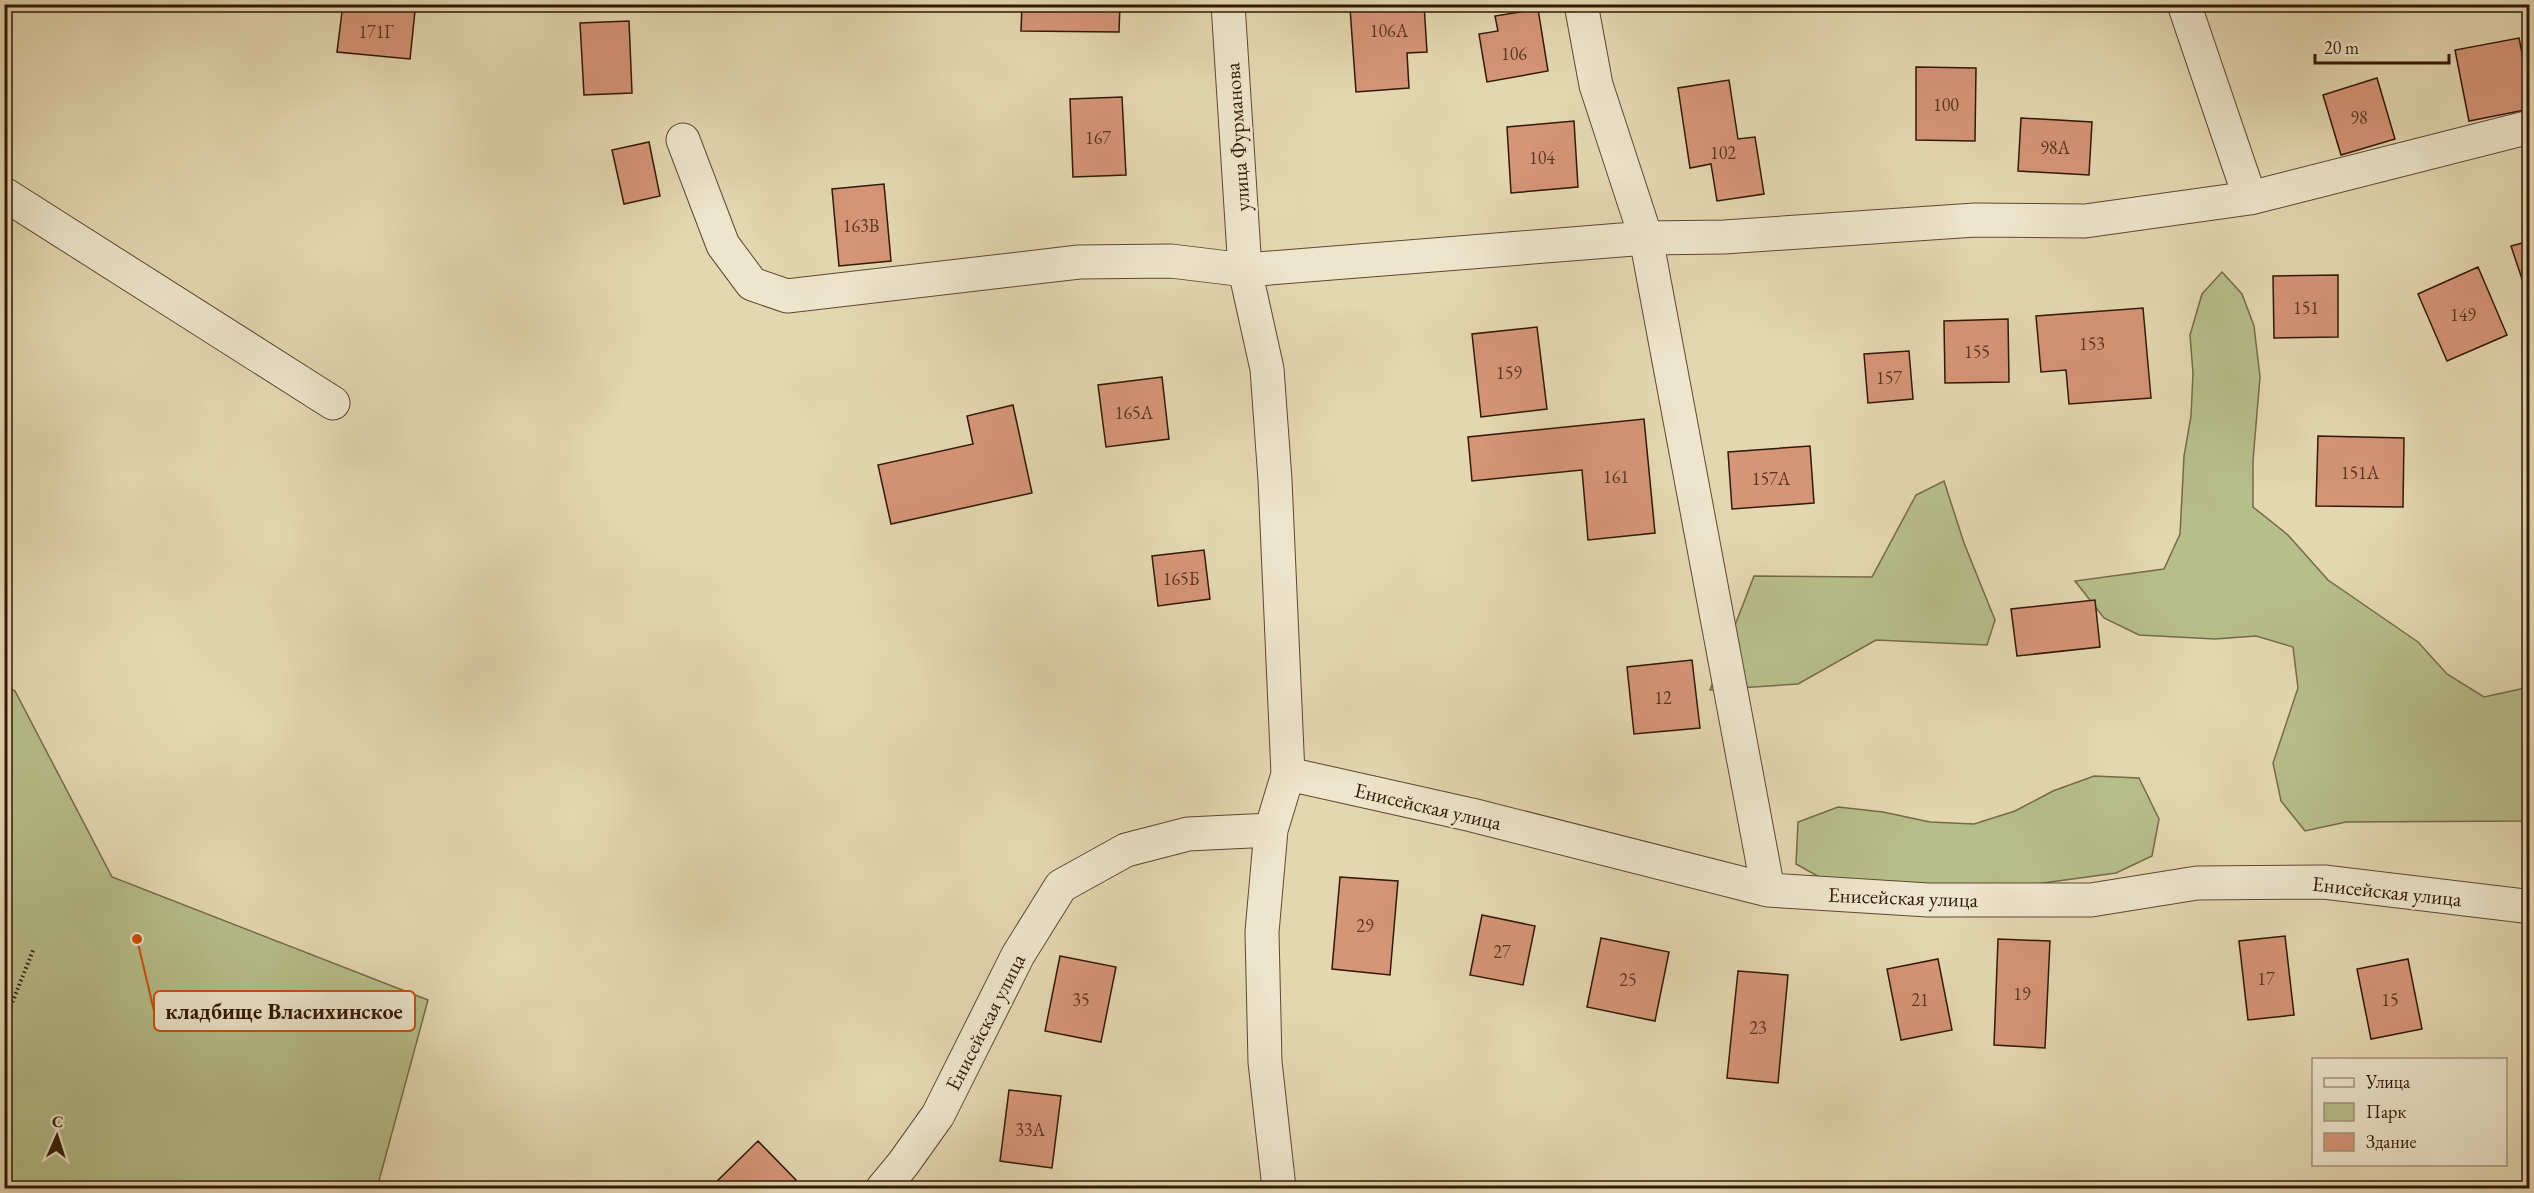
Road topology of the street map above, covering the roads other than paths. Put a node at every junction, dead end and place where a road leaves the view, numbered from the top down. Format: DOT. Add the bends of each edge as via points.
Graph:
graph roads {
  1 [pos="1228,4"];
  2 [pos="1581,4"];
  3 [pos="2184,4"];
  4 [pos="2529,127"];
  5 [pos="683,140"];
  6 [pos="4,194"];
  7 [pos="2250,198"];
  8 [pos="1646,238"];
  9 [pos="1245,270"];
  10 [pos="333,403"];
  11 [pos="1288,774"];
  12 [pos="1271,830"];
  13 [pos="1768,890"];
  14 [pos="2529,905"];
  15 [pos="883,1188"];
  16 [pos="1279,1188"];
  1 -- 9 [label="street, улица Фурманова"];
  2 -- 8 [label="street" via="1596,85"];
  3 -- 7 [label="street"];
  4 -- 7 [label="street"];
  5 -- 9 [label="street" via="723,245 752,284 787,296 1079,262 1171,261"];
  6 -- 10 [label="street"];
  7 -- 8 [label="street" via="2085,221 1975,220 1724,237"];
  8 -- 9 [label="street"];
  8 -- 13 [label="street"];
  9 -- 11 [label="street, улица Фурманова" via="1267,369"];
  11 -- 12 [label="street, улица Фурманова"];
  11 -- 13 [label="street, Енисейская улица" via="1472,815"];
  12 -- 15 [label="street, Енисейская улица" via="1188,834 1126,850 1061,886 1018,955 938,1114"];
  12 -- 16 [label="street, улица Фурманова" via="1262,932 1265,1062"];
  13 -- 14 [label="street, Енисейская улица" via="1928,900 2091,900 2197,883 2324,882"];
}
